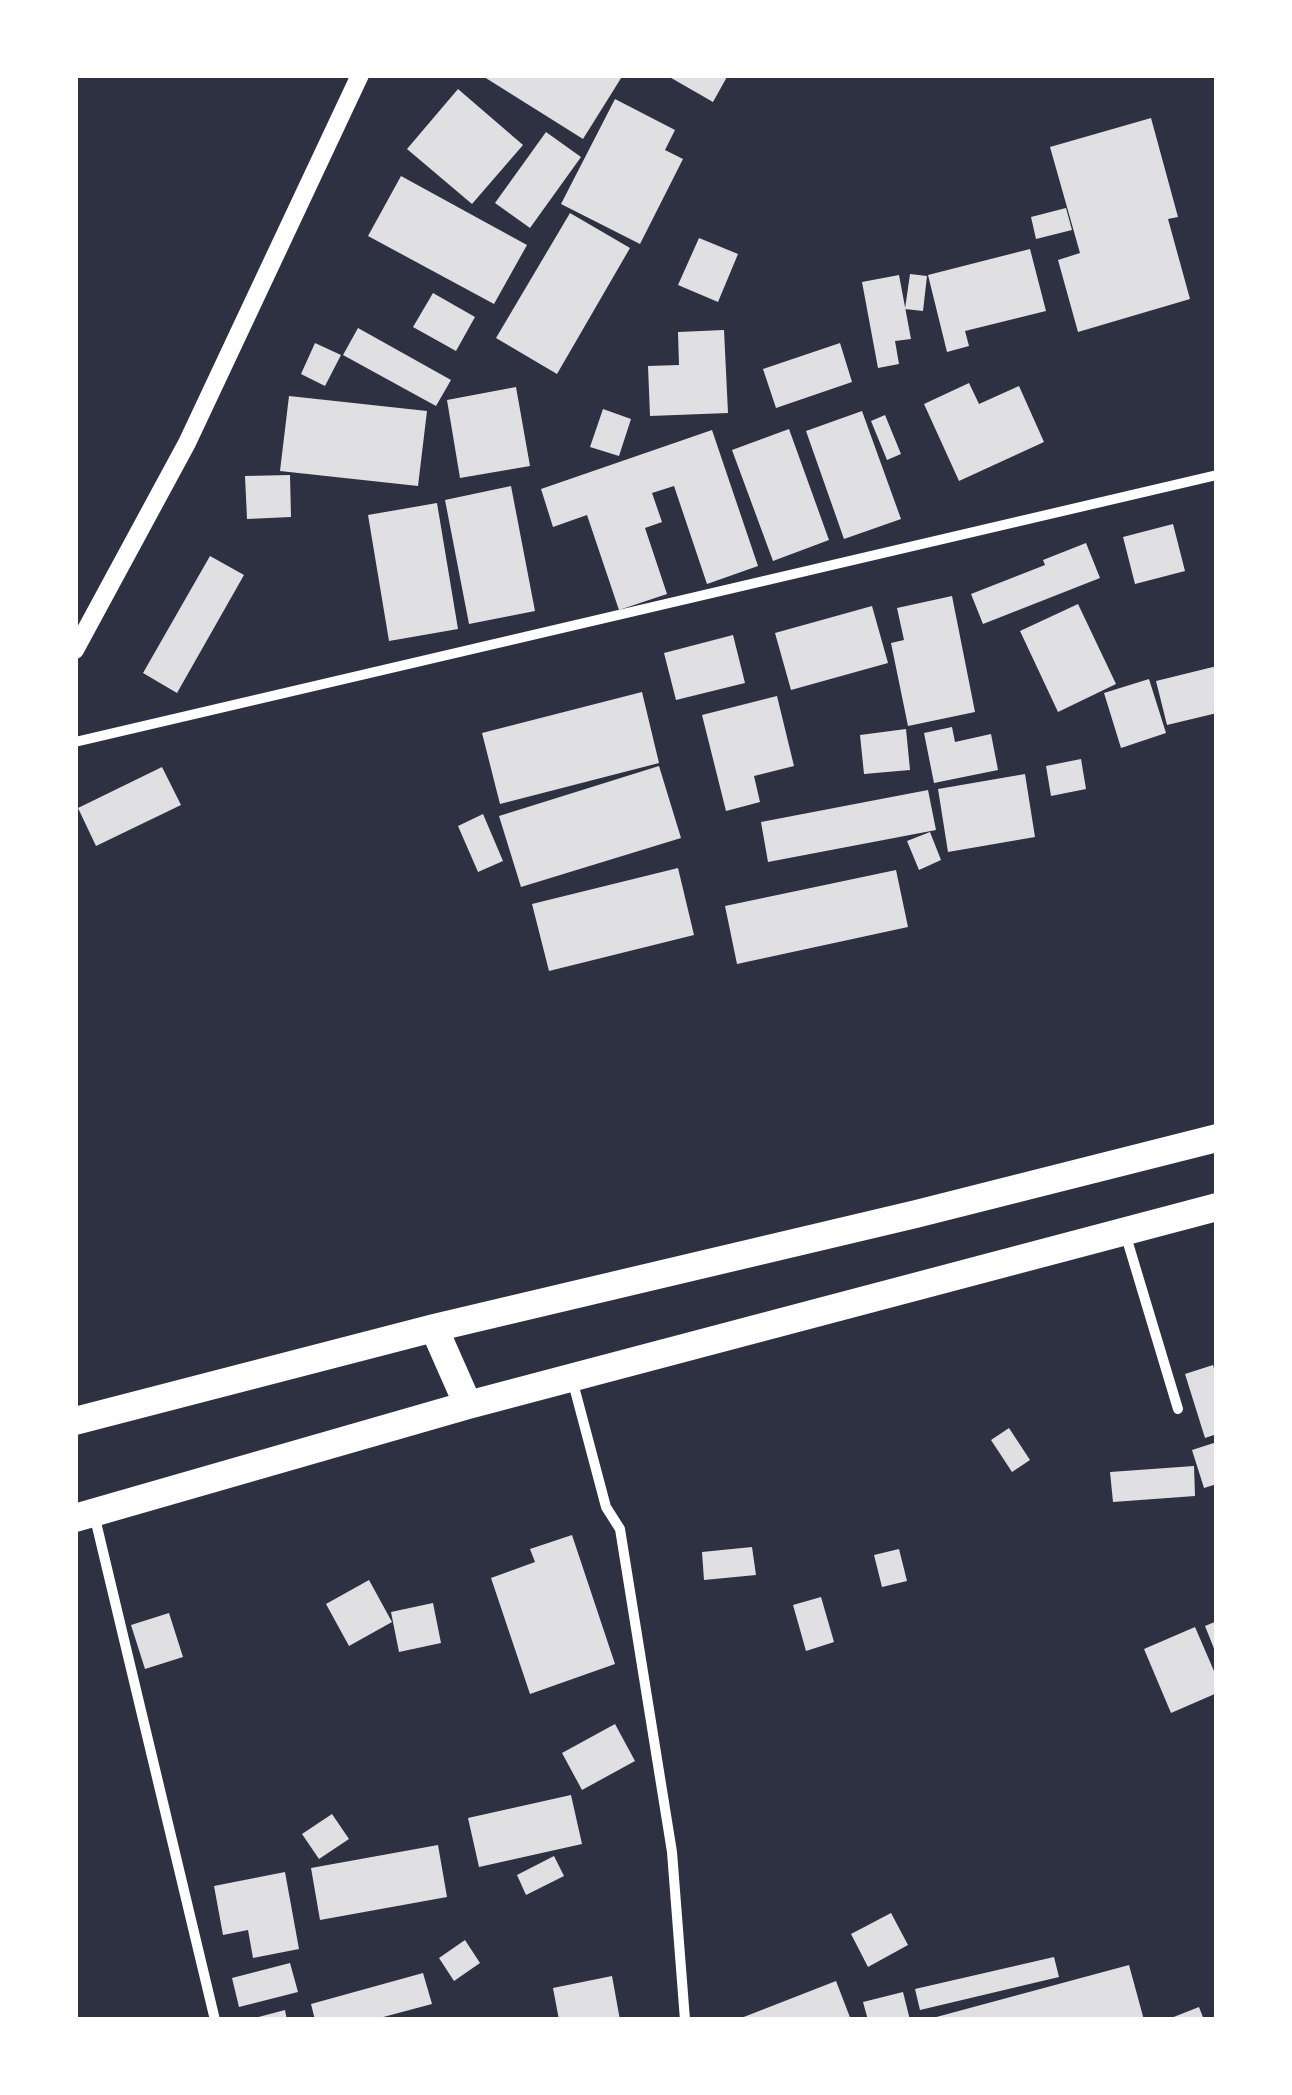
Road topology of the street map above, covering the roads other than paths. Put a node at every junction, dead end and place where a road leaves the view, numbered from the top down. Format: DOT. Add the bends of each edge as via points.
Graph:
graph roads {
  1 [pos="360,75"];
  2 [pos="1217,475"];
  3 [pos="75,650"];
  4 [pos="75,742"];
  5 [pos="1217,1138"];
  6 [pos="1217,1207"];
  7 [pos="1124,1232"];
  8 [pos="434,1328"];
  9 [pos="572,1377"];
  10 [pos="468,1404"];
  11 [pos="1178,1410"];
  12 [pos="75,1421"];
  13 [pos="84,1516"];
  14 [pos="214,2020"];
  15 [pos="685,2020"];
  1 -- 3 [label="street" via="187,443"];
  2 -- 4 [label="street"];
  5 -- 8 [label="highway"];
  6 -- 7 [label="highway"];
  7 -- 9 [label="highway"];
  7 -- 11 [label="street"];
  8 -- 10 [label="highway"];
  8 -- 12 [label="highway"];
  9 -- 10 [label="highway"];
  9 -- 15 [label="street" via="606,1507 620,1529 672,1852"];
  10 -- 13 [label="highway"];
  13 -- 14 [label="street"];
}
